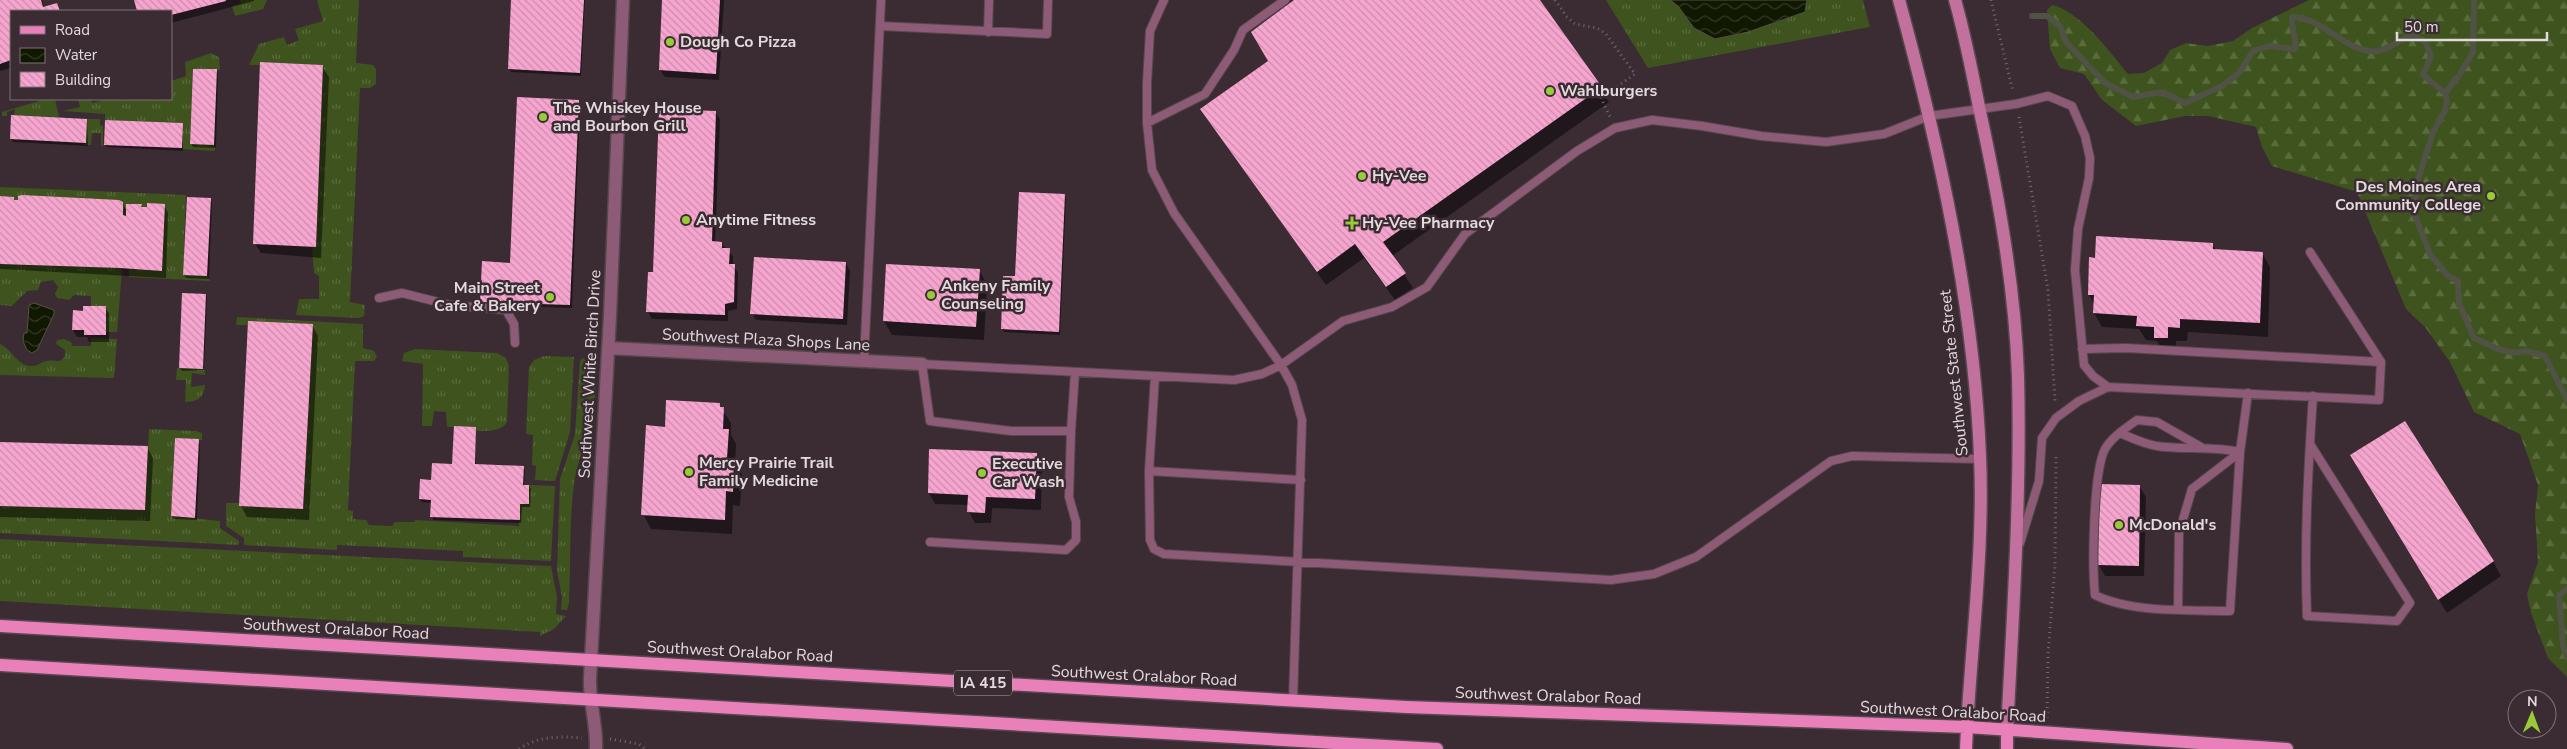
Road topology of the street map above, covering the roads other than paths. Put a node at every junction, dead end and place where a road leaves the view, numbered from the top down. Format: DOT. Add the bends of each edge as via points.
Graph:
graph roads {
  1 [pos="623,0"];
  2 [pos="881,0"];
  3 [pos="989,0"];
  4 [pos="1048,0"];
  5 [pos="1164,0"];
  6 [pos="1285,0"];
  7 [pos="1899,0"];
  8 [pos="1955,0"];
  9 [pos="880,26"];
  10 [pos="988,32"];
  11 [pos="1980,108"];
  12 [pos="1929,116"];
  13 [pos="1147,123"];
  14 [pos="2310,252"];
  15 [pos="379,298"];
  16 [pos="515,343"];
  17 [pos="608,348"];
  18 [pos="2082,349"];
  19 [pos="864,362"];
  20 [pos="2381,362"];
  21 [pos="922,364"];
  22 [pos="1281,365"];
  23 [pos="1075,372"];
  24 [pos="1155,376"];
  25 [pos="2108,387"];
  26 [pos="2248,393"];
  27 [pos="2313,396"];
  28 [pos="1071,431"];
  29 [pos="2120,432"];
  30 [pos="2310,444"];
  31 [pos="2201,447"];
  32 [pos="2240,452"];
  33 [pos="1980,459"];
  34 [pos="1149,471"];
  35 [pos="1302,480"];
  36 [pos="930,542"];
  37 [pos="2016,554"];
  38 [pos="1298,563"];
  39 [pos="2178,609"];
  40 [pos="0,626"];
  41 [pos="591,661"];
  42 [pos="0,665"];
  43 [pos="589,700"];
  44 [pos="1293,701"];
  45 [pos="1967,727"];
  46 [pos="2007,731"];
  47 [pos="596,749"];
  48 [pos="1437,749"];
  49 [pos="1966,749"];
  50 [pos="2007,749"];
  51 [pos="2287,749"];
  1 -- 17 [label="street, Southwest White Birch Drive"];
  2 -- 9 [label="lane"];
  3 -- 10 [label="lane"];
  4 -- 10 [label="lane" via="1048,34"];
  5 -- 13 [label="lane" via="1150,31"];
  6 -- 13 [label="lane" via="1243,30 1205,94"];
  7 -- 12 [label="main road, Southwest State Street"];
  8 -- 11 [label="main road"];
  9 -- 10 [label="lane"];
  9 -- 19 [label="lane"];
  11 -- 12 [label="lane"];
  11 -- 18 [label="lane" via="2048,96 2072,106 2085,136 2090,158 2089,178 2078,228 2075,270"];
  11 -- 37 [label="main road" via="1997,194 2016,339"];
  12 -- 22 [label="lane" via="1884,134 1826,142 1652,120 1616,128 1576,150 1465,234 1427,287 1392,307 1343,321"];
  12 -- 33 [label="main road, Southwest State Street" via="1962,285"];
  13 -- 22 [label="lane" via="1152,170 1174,213"];
  14 -- 20 [label="lane"];
  15 -- 16 [label="lane" via="402,293 450,305 506,310 514,324"];
  17 -- 19 [label="street, Southwest Plaza Shops Lane"];
  17 -- 41 [label="street, Southwest White Birch Drive"];
  18 -- 20 [label="lane" via="2126,348"];
  18 -- 25 [label="lane" via="2084,365"];
  19 -- 21 [label="street, Southwest Plaza Shops Lane"];
  20 -- 27 [label="lane" via="2379,400"];
  21 -- 23 [label="lane"];
  21 -- 28 [label="lane" via="930,421 1011,430"];
  22 -- 24 [label="lane" via="1262,374 1234,380"];
  22 -- 35 [label="lane" via="1292,385 1302,420"];
  23 -- 24 [label="lane"];
  23 -- 28 [label="lane"];
  24 -- 34 [label="lane"];
  25 -- 26 [label="lane"];
  25 -- 37 [label="lane" via="2079,401 2056,418 2042,438 2039,481"];
  26 -- 27 [label="lane"];
  26 -- 32 [label="lane"];
  27 -- 30 [label="lane"];
  28 -- 36 [label="lane" via="1069,497 1076,522 1076,540 1066,550"];
  29 -- 31 [label="lane" via="2142,443 2164,447"];
  29 -- 31 [label="lane" via="2137,420 2157,422"];
  29 -- 39 [label="lane" via="2106,448 2096,485 2095,594 2109,602"];
  30 -- 30 [label="lane" via="2306,512 2307,616 2397,620 2410,603"];
  31 -- 32 [label="lane"];
  32 -- 39 [label="lane" via="2192,489 2179,533"];
  32 -- 39 [label="lane" via="2230,611"];
  33 -- 38 [label="lane" via="1852,456 1831,461 1696,557 1654,574 1602,580"];
  33 -- 45 [label="main road, Southwest State Street"];
  34 -- 35 [label="lane"];
  34 -- 38 [label="lane" via="1148,531 1154,549 1164,554"];
  35 -- 38 [label="lane"];
  37 -- 46 [label="main road"];
  38 -- 44 [label="lane"];
  40 -- 41 [label="main road, Southwest Oralabor Road / IA 415"];
  41 -- 43 [label="street, Southwest White Birch Drive"];
  41 -- 44 [label="main road, Southwest Oralabor Road / IA 415"];
  42 -- 43 [label="main road"];
  43 -- 47 [label="street, Southwest White Birch Drive"];
  43 -- 48 [label="main road"];
  44 -- 45 [label="main road, Southwest Oralabor Road / IA 415"];
  45 -- 46 [label="main road, Southwest Oralabor Road / IA 415"];
  45 -- 49 [label="main road, Southwest State Street"];
  46 -- 50 [label="main road"];
  46 -- 51 [label="main road, Southwest Oralabor Road"];
}
